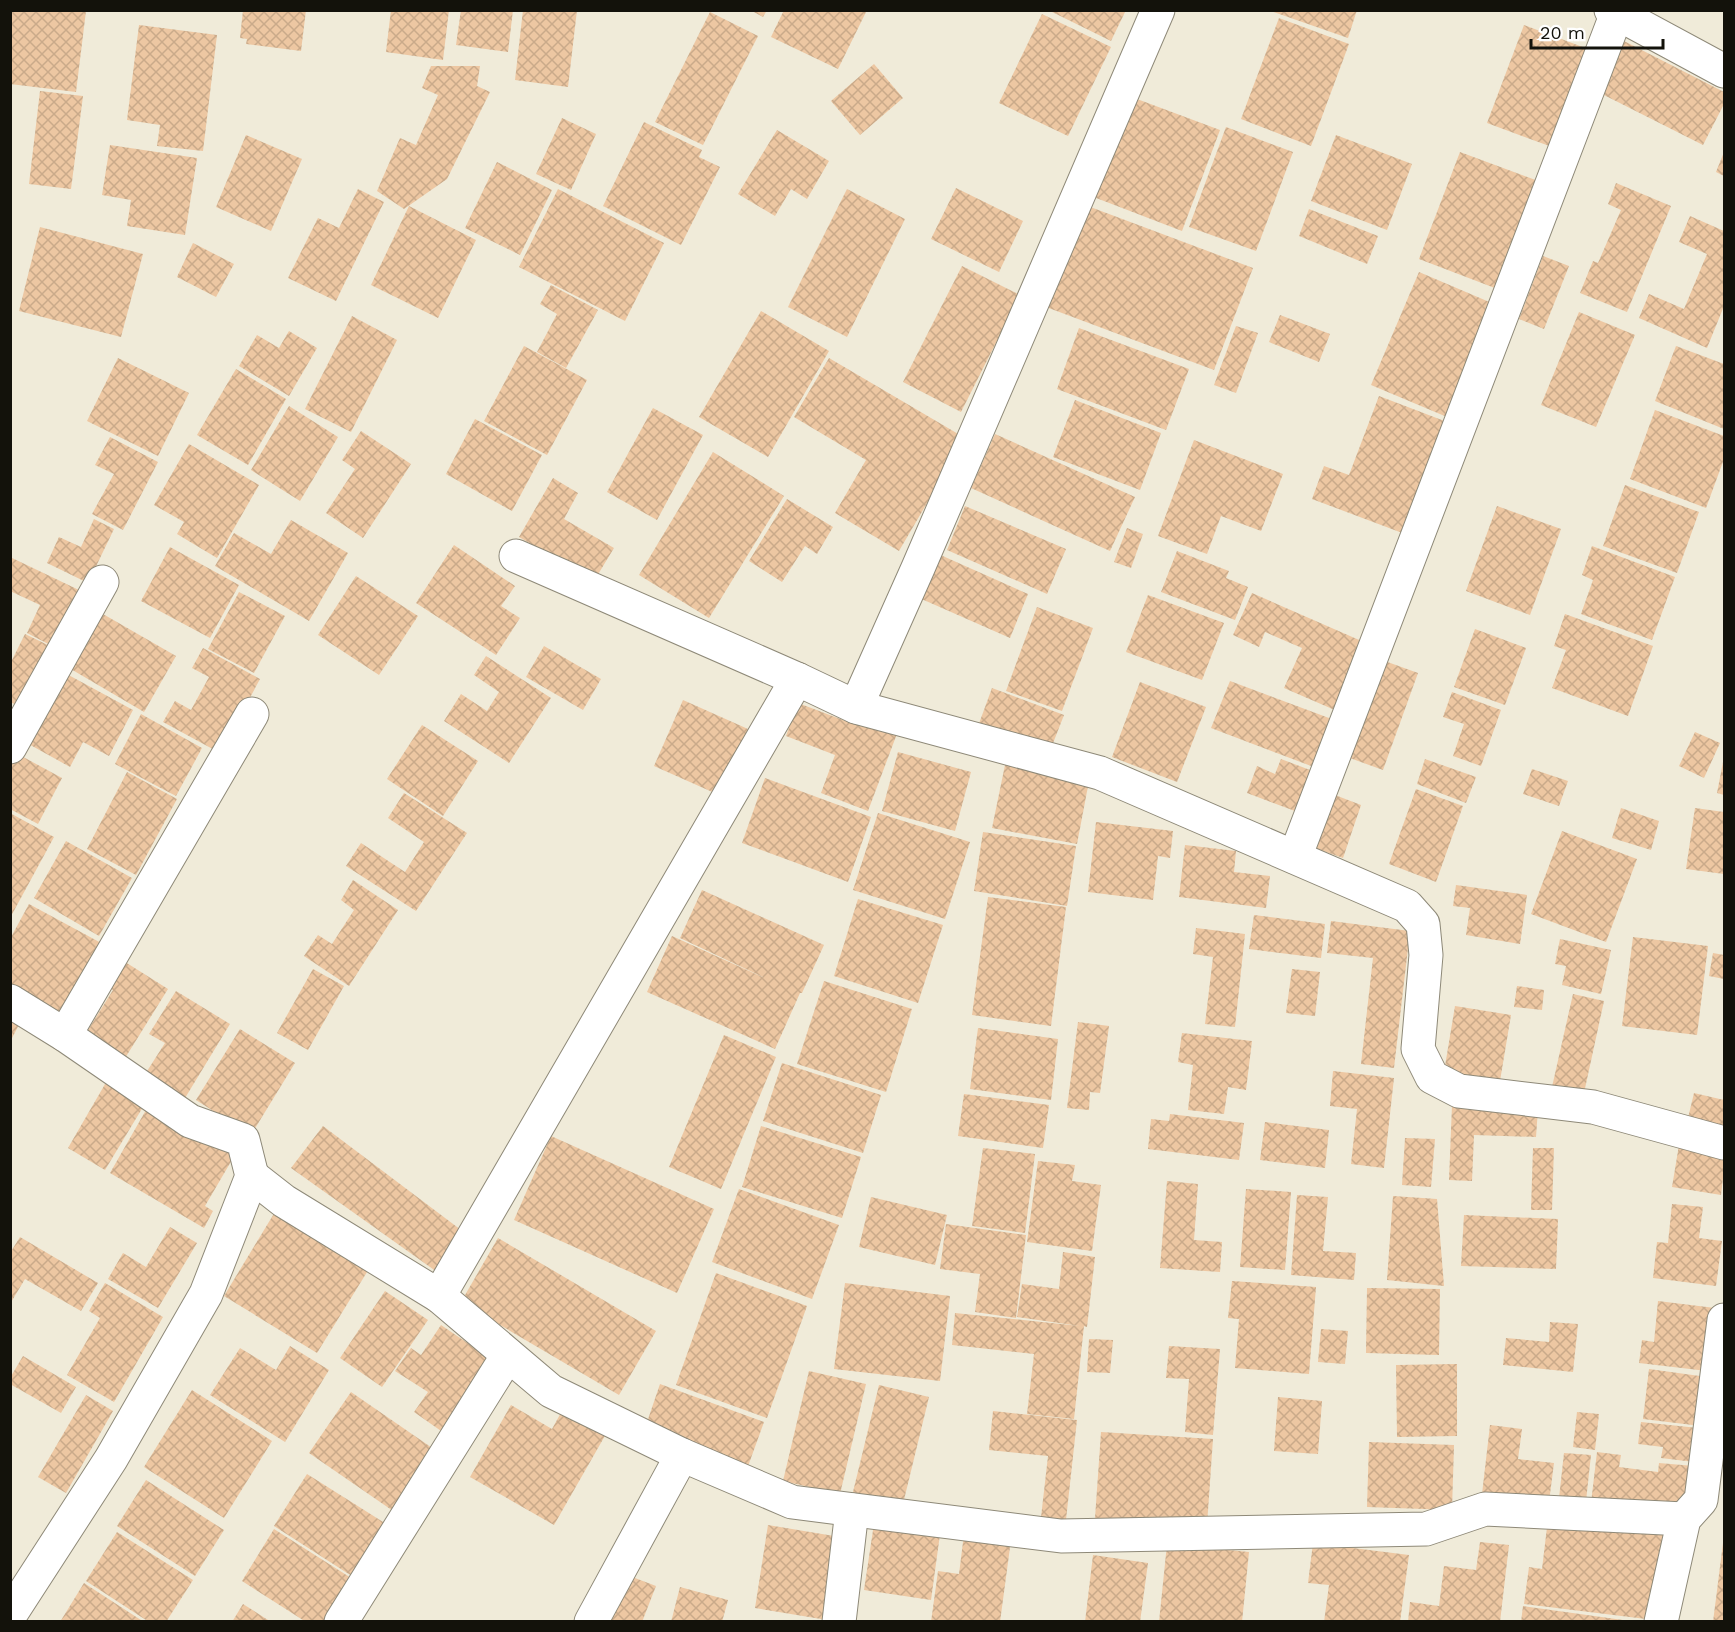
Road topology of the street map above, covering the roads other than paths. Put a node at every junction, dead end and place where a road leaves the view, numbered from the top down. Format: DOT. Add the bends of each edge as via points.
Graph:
graph roads {
  1 [pos="1158,10"];
  2 [pos="1614,12"];
  3 [pos="1725,71"];
  4 [pos="516,556"];
  5 [pos="102,582"];
  6 [pos="796,679"];
  7 [pos="856,707"];
  8 [pos="252,714"];
  9 [pos="10,747"];
  10 [pos="1295,857"];
  11 [pos="10,1001"];
  12 [pos="65,1035"];
  13 [pos="1725,1143"];
  14 [pos="252,1176"];
  15 [pos="439,1296"];
  16 [pos="1725,1320"];
  17 [pos="508,1355"];
  18 [pos="682,1455"];
  19 [pos="852,1510"];
  20 [pos="1684,1519"];
  21 [pos="10,1615"];
  22 [pos="341,1622"];
  23 [pos="591,1622"];
  24 [pos="839,1622"];
  25 [pos="1661,1622"];
  1 -- 7 [label="street"];
  2 -- 3 [label="street"];
  2 -- 10 [label="street"];
  4 -- 6 [label="street"];
  5 -- 9 [label="street"];
  6 -- 7 [label="street"];
  6 -- 15 [label="street"];
  7 -- 10 [label="street" via="1100,773"];
  8 -- 12 [label="street"];
  10 -- 13 [label="street" via="1407,906 1424,924 1426,954 1418,1049 1432,1077 1459,1091 1593,1107"];
  11 -- 12 [label="street"];
  12 -- 14 [label="street" via="190,1120 243,1140"];
  14 -- 15 [label="street" via="284,1201"];
  14 -- 21 [label="street" via="206,1294 111,1459"];
  15 -- 17 [label="street"];
  16 -- 20 [label="street" via="1701,1500"];
  17 -- 18 [label="street" via="551,1391"];
  17 -- 22 [label="street"];
  18 -- 19 [label="street" via="792,1502"];
  18 -- 23 [label="street"];
  19 -- 20 [label="street" via="1061,1536 1426,1529 1485,1509"];
  19 -- 24 [label="street"];
  20 -- 25 [label="street"];
}
